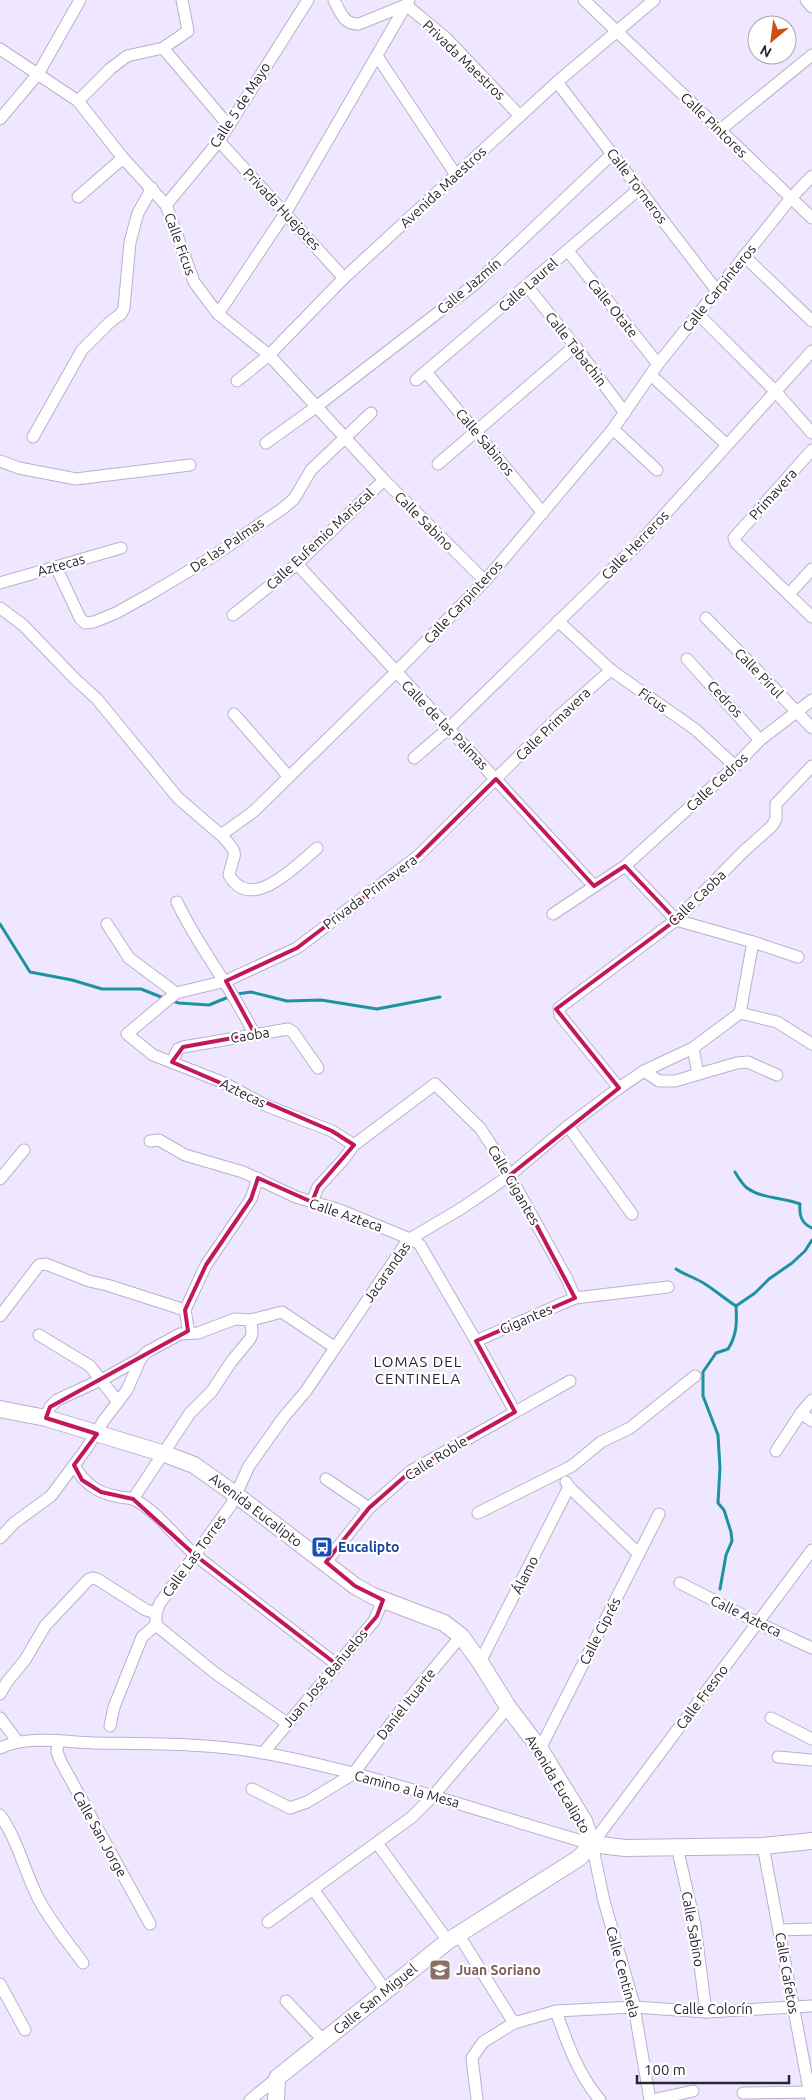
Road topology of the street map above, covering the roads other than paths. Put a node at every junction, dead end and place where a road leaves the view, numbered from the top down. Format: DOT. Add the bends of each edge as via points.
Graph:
graph roads {
  1 [pos="80,0"];
  2 [pos="182,0"];
  3 [pos="308,0"];
  4 [pos="334,0"];
  5 [pos="584,0"];
  6 [pos="654,0"];
  7 [pos="806,0"];
  8 [pos="408,3"];
  9 [pos="812,7"];
  10 [pos="617,31"];
  11 [pos="163,48"];
  12 [pos="0,49"];
  13 [pos="377,56"];
  14 [pos="812,56"];
  15 [pos="38,74"];
  16 [pos="557,82"];
  17 [pos="78,101"];
  18 [pos="520,116"];
  19 [pos="0,119"];
  20 [pos="228,126"];
  21 [pos="720,130"];
  22 [pos="219,140"];
  23 [pos="612,154"];
  24 [pos="123,158"];
  25 [pos="456,175"];
  26 [pos="812,176"];
  27 [pos="152,188"];
  28 [pos="639,189"];
  29 [pos="78,197"];
  30 [pos="791,198"];
  31 [pos="166,205"];
  32 [pos="286,212"];
  33 [pos="812,218"];
  34 [pos="568,251"];
  35 [pos="744,256"];
  36 [pos="344,278"];
  37 [pos="527,286"];
  38 [pos="717,291"];
  39 [pos="218,314"];
  40 [pos="698,314"];
  41 [pos="812,321"];
  42 [pos="575,346"];
  43 [pos="812,351"];
  44 [pos="270,355"];
  45 [pos="658,364"];
  46 [pos="426,372"];
  47 [pos="652,376"];
  48 [pos="238,380"];
  49 [pos="416,380"];
  50 [pos="776,392"];
  51 [pos="316,407"];
  52 [pos="371,413"];
  53 [pos="625,413"];
  54 [pos="613,429"];
  55 [pos="476,432"];
  56 [pos="812,433"];
  57 [pos="33,437"];
  58 [pos="345,437"];
  59 [pos="266,443"];
  60 [pos="728,445"];
  61 [pos="812,450"];
  62 [pos="0,461"];
  63 [pos="438,464"];
  64 [pos="190,465"];
  65 [pos="656,470"];
  66 [pos="384,480"];
  67 [pos="543,513"];
  68 [pos="121,548"];
  69 [pos="297,564"];
  70 [pos="56,567"];
  71 [pos="812,569"];
  72 [pos="485,581"];
  73 [pos="0,583"];
  74 [pos="789,594"];
  75 [pos="0,608"];
  76 [pos="233,615"];
  77 [pos="812,617"];
  78 [pos="706,618"];
  79 [pos="558,621"];
  80 [pos="687,659"];
  81 [pos="611,670"];
  82 [pos="396,673"];
  83 [pos="812,700"];
  84 [pos="796,711"];
  85 [pos="234,714"];
  86 [pos="449,728"];
  87 [pos="812,728"];
  88 [pos="760,740"];
  89 [pos="414,758"];
  90 [pos="735,766"];
  91 [pos="812,766"];
  92 [pos="289,777"];
  93 [pos="496,779"];
  94 [pos="221,835"];
  95 [pos="317,848"];
  96 [pos="625,866"];
  97 [pos="594,886"];
  98 [pos="177,902"];
  99 [pos="553,914"];
  100 [pos="676,920"];
  101 [pos="107,924"];
  102 [pos="753,942"];
  103 [pos="798,957"];
  104 [pos="226,982"];
  105 [pos="176,993"];
  106 [pos="740,1013"];
  107 [pos="254,1034"];
  108 [pos="812,1044"];
  109 [pos="693,1048"];
  110 [pos="172,1062"];
  111 [pos="318,1068"];
  112 [pos="644,1071"];
  113 [pos="698,1074"];
  114 [pos="777,1075"];
  115 [pos="619,1088"];
  116 [pos="568,1126"];
  117 [pos="150,1141"];
  118 [pos="354,1145"];
  119 [pos="24,1150"];
  120 [pos="510,1175"];
  121 [pos="258,1178"];
  122 [pos="0,1179"];
  123 [pos="312,1202"];
  124 [pos="632,1214"];
  125 [pos="410,1239"];
  126 [pos="668,1287"];
  127 [pos="575,1298"];
  128 [pos="186,1310"];
  129 [pos="0,1316"];
  130 [pos="251,1320"];
  131 [pos="188,1333"];
  132 [pos="39,1336"];
  133 [pos="476,1341"];
  134 [pos="334,1347"];
  135 [pos="141,1358"];
  136 [pos="695,1376"];
  137 [pos="100,1381"];
  138 [pos="570,1381"];
  139 [pos="812,1400"];
  140 [pos="118,1402"];
  141 [pos="1,1412"];
  142 [pos="515,1412"];
  143 [pos="801,1413"];
  144 [pos="46,1418"];
  145 [pos="812,1421"];
  146 [pos="96,1433"];
  147 [pos="776,1451"];
  148 [pos="164,1454"];
  149 [pos="74,1465"];
  150 [pos="560,1472"];
  151 [pos="326,1479"];
  152 [pos="569,1487"];
  153 [pos="235,1494"];
  154 [pos="134,1499"];
  155 [pos="369,1508"];
  156 [pos="478,1513"];
  157 [pos="659,1514"];
  158 [pos="0,1538"];
  159 [pos="812,1550"];
  160 [pos="639,1554"];
  161 [pos="195,1555"];
  162 [pos="326,1562"];
  163 [pos="680,1583"];
  164 [pos="384,1600"];
  165 [pos="156,1619"];
  166 [pos="758,1623"];
  167 [pos="461,1636"];
  168 [pos="812,1648"];
  169 [pos="480,1662"];
  170 [pos="336,1664"];
  171 [pos="0,1694"];
  172 [pos="508,1707"];
  173 [pos="0,1718"];
  174 [pos="771,1718"];
  175 [pos="287,1723"];
  176 [pos="110,1726"];
  177 [pos="812,1739"];
  178 [pos="18,1742"];
  179 [pos="58,1742"];
  180 [pos="0,1748"];
  181 [pos="540,1749"];
  182 [pos="263,1753"];
  183 [pos="778,1757"];
  184 [pos="812,1760"];
  185 [pos="353,1774"];
  186 [pos="252,1789"];
  187 [pos="434,1795"];
  188 [pos="0,1815"];
  189 [pos="812,1840"];
  190 [pos="377,1843"];
  191 [pos="592,1844"];
  192 [pos="763,1846"];
  193 [pos="677,1847"];
  194 [pos="313,1889"];
  195 [pos="268,1922"];
  196 [pos="150,1924"];
  197 [pos="812,1929"];
  198 [pos="780,1930"];
  199 [pos="453,1938"];
  200 [pos="82,1963"];
  201 [pos="0,1984"];
  202 [pos="386,1991"];
  203 [pos="286,2001"];
  204 [pos="812,2006"];
  205 [pos="634,2007"];
  206 [pos="793,2007"];
  207 [pos="556,2011"];
  208 [pos="706,2012"];
  209 [pos="514,2023"];
  210 [pos="24,2030"];
  211 [pos="324,2041"];
  212 [pos="277,2078"];
  213 [pos="693,2091"];
  214 [pos="743,2093"];
  215 [pos="811,2094"];
  216 [pos="250,2100"];
  217 [pos="276,2100"];
  218 [pos="478,2100"];
  219 [pos="600,2100"];
  220 [pos="651,2100"];
  1 -- 15 [label="street"];
  2 -- 11 [label="street" via="188,31"];
  3 -- 20 [label="street, Calle 5 de Mayo"];
  4 -- 8 [label="street" via="345,21 352,24"];
  5 -- 10 [label="street, Calle Pintores"];
  6 -- 10 [label="street, Avenida Maestros"];
  7 -- 9 [label="street"];
  8 -- 13 [label="street"];
  8 -- 18 [label="street, Privada Maestros"];
  10 -- 16 [label="street, Avenida Maestros"];
  10 -- 21 [label="street, Calle Pintores"];
  11 -- 17 [label="street" via="127,56"];
  11 -- 20 [label="street"];
  12 -- 15 [label="street, Calle Ficus"];
  13 -- 25 [label="street"];
  13 -- 32 [label="street"];
  14 -- 21 [label="street"];
  15 -- 17 [label="street, Calle Ficus"];
  15 -- 19 [label="street"];
  16 -- 18 [label="street, Avenida Maestros"];
  16 -- 23 [label="street, Calle Torneros"];
  17 -- 24 [label="street, Calle Ficus"];
  18 -- 25 [label="street, Avenida Maestros"];
  20 -- 22 [label="street, Calle 5 de Mayo"];
  21 -- 30 [label="street, Calle Pintores"];
  22 -- 31 [label="street, Calle 5 de Mayo"];
  22 -- 32 [label="street, Privada Huejotes"];
  23 -- 28 [label="street, Calle Torneros"];
  23 -- 51 [label="street, Calle Jazmín" via="475,284"];
  24 -- 27 [label="street, Calle Ficus"];
  24 -- 29 [label="street"];
  25 -- 36 [label="street, Avenida Maestros"];
  26 -- 30 [label="street, Calle Carpinteros"];
  27 -- 31 [label="street, Calle Ficus"];
  27 -- 57 [label="street" via="138,212 130,242 124,308 82,350"];
  28 -- 34 [label="street, Calle Laurel"];
  28 -- 38 [label="street, Calle Torneros"];
  30 -- 33 [label="street, Calle Pintores"];
  30 -- 35 [label="street, Calle Carpinteros"];
  31 -- 39 [label="street, Calle Ficus" via="194,282"];
  32 -- 36 [label="street, Privada Huejotes"];
  32 -- 39 [label="street"];
  34 -- 37 [label="street, Calle Laurel"];
  34 -- 45 [label="street, Calle Otate"];
  35 -- 38 [label="street, Calle Carpinteros"];
  35 -- 41 [label="street"];
  36 -- 44 [label="street, Avenida Maestros"];
  37 -- 42 [label="street, Calle Tabachin"];
  37 -- 46 [label="street, Calle Laurel"];
  38 -- 40 [label="street, Calle Carpinteros"];
  39 -- 44 [label="street, Calle Ficus"];
  40 -- 45 [label="street, Calle Carpinteros"];
  40 -- 50 [label="street"];
  42 -- 53 [label="street, Calle Tabachin"];
  42 -- 55 [label="street"];
  43 -- 50 [label="street, Calle Herreros"];
  44 -- 48 [label="street, Avenida Maestros"];
  44 -- 51 [label="street, Calle Ficus"];
  45 -- 47 [label="street, Calle Carpinteros"];
  46 -- 49 [label="street, Calle Laurel"];
  46 -- 55 [label="street, Calle Sabinos"];
  47 -- 53 [label="street, Calle Carpinteros"];
  47 -- 60 [label="street"];
  50 -- 56 [label="street"];
  50 -- 60 [label="street, Calle Herreros"];
  51 -- 58 [label="street, Calle Ficus"];
  51 -- 59 [label="street, Calle Jazmín"];
  52 -- 58 [label="street, De las Palmas"];
  53 -- 54 [label="street, Calle Carpinteros"];
  54 -- 65 [label="street"];
  54 -- 67 [label="street, Calle Carpinteros"];
  55 -- 63 [label="street"];
  55 -- 67 [label="street, Calle Sabinos"];
  58 -- 66 [label="street, Calle Sabino"];
  58 -- 70 [label="street, De las Palmas" via="311,470 294,499 282,509 212,557 116,613 85,623"];
  60 -- 79 [label="street, Calle Herreros" via="640,542"];
  61 -- 74 [label="street, Primavera" via="734,538"];
  62 -- 64 [label="street" via="76,479"];
  66 -- 69 [label="street, Calle Eufemio Mariscal"];
  66 -- 72 [label="street, Calle Sabino"];
  67 -- 72 [label="street, Calle Carpinteros"];
  68 -- 70 [label="street, Aztecas"];
  69 -- 76 [label="street, Calle Eufemio Mariscal"];
  69 -- 82 [label="street, Calle de las Palmas"];
  70 -- 73 [label="street, Aztecas"];
  71 -- 74 [label="street"];
  72 -- 82 [label="street, Calle Carpinteros"];
  74 -- 77 [label="street"];
  75 -- 94 [label="street" via="23,625 97,699 178,798"];
  78 -- 84 [label="street, Calle Pirul"];
  79 -- 81 [label="street"];
  79 -- 86 [label="street, Calle Herreros"];
  80 -- 88 [label="street, Cedros"];
  81 -- 90 [label="street, Ficus" via="696,730"];
  81 -- 93 [label="street, Calle Primavera"];
  82 -- 86 [label="street, Calle de las Palmas"];
  82 -- 92 [label="street, Calle Carpinteros"];
  83 -- 84 [label="street, Calle Cedros"];
  84 -- 87 [label="street, Calle Pirul"];
  84 -- 88 [label="street, Calle Cedros"];
  85 -- 92 [label="street"];
  86 -- 89 [label="street, Calle Herreros"];
  86 -- 93 [label="street, Calle de las Palmas"];
  88 -- 90 [label="street, Calle Cedros"];
  90 -- 96 [label="street, Calle Cedros"];
  91 -- 100 [label="street, Calle Caoba" via="776,804 776,819 772,826"];
  92 -- 94 [label="street, Calle Carpinteros" via="253,812"];
  93 -- 97 [label="street, Calle de las Palmas"];
  93 -- 104 [label="street, Privada Primavera" via="418,856 297,948"];
  94 -- 95 [label="street" via="235,852 229,875 239,888 247,890 274,884"];
  96 -- 97 [label="street, Calle Cedros"];
  96 -- 100 [label="street"];
  97 -- 99 [label="street, Calle Cedros"];
  98 -- 104 [label="street" via="196,940"];
  100 -- 102 [label="street"];
  100 -- 115 [label="street, Calle Caoba" via="558,1008"];
  101 -- 105 [label="street" via="129,958"];
  102 -- 103 [label="street"];
  102 -- 106 [label="street"];
  104 -- 105 [label="street, Privada Primavera"];
  104 -- 107 [label="street"];
  105 -- 110 [label="street, Aztecas" via="127,1034 153,1055"];
  106 -- 108 [label="street" via="777,1022"];
  106 -- 109 [label="street, Jacarandas"];
  107 -- 110 [label="street, Caoba" via="183,1047 178,1049"];
  107 -- 111 [label="street, Caoba" via="290,1030"];
  109 -- 112 [label="street, Jacarandas"];
  109 -- 113 [label="street"];
  110 -- 118 [label="street, Aztecas" via="222,1082 265,1105 332,1131"];
  112 -- 113 [label="street" via="660,1081 675,1081"];
  112 -- 115 [label="street, Jacarandas"];
  113 -- 114 [label="street" via="748,1062"];
  115 -- 116 [label="street, Jacarandas"];
  116 -- 120 [label="street, Jacarandas"];
  116 -- 124 [label="street"];
  117 -- 121 [label="street, Calle Azteca" via="164,1142 185,1155"];
  118 -- 120 [label="street, Calle Gigantes" via="435,1084 480,1128"];
  118 -- 123 [label="street" via="318,1187"];
  119 -- 122 [label="street"];
  120 -- 125 [label="street, Jacarandas"];
  120 -- 127 [label="street, Calle Gigantes"];
  121 -- 123 [label="street, Calle Azteca"];
  121 -- 128 [label="street" via="247,1204 206,1265"];
  123 -- 125 [label="street, Calle Azteca"];
  125 -- 133 [label="street, Calle Azteca" via="420,1245"];
  125 -- 134 [label="street, Jacarandas"];
  126 -- 127 [label="street, Gigantes"];
  127 -- 133 [label="street, Gigantes"];
  128 -- 129 [label="street" via="89,1281 46,1264 38,1265"];
  128 -- 131 [label="street"];
  130 -- 131 [label="street" via="235,1319 198,1333"];
  130 -- 134 [label="street" via="277,1312 285,1313"];
  130 -- 148 [label="street" via="250,1339 212,1392 190,1413"];
  131 -- 135 [label="street" via="149,1350"];
  132 -- 137 [label="street" via="90,1366"];
  133 -- 142 [label="street, Calle Azteca"];
  134 -- 153 [label="street, Jacarandas" via="306,1391 249,1466"];
  135 -- 137 [label="street"];
  135 -- 140 [label="street" via="130,1385"];
  136 -- 150 [label="street" via="630,1428 601,1442"];
  137 -- 140 [label="street"];
  137 -- 144 [label="street" via="57,1400"];
  138 -- 142 [label="street, Calle Roble"];
  139 -- 143 [label="street"];
  140 -- 146 [label="street"];
  141 -- 144 [label="street, Avenida Eucalipto"];
  142 -- 155 [label="street, Calle Roble" via="411,1470"];
  143 -- 145 [label="street"];
  143 -- 147 [label="street"];
  144 -- 146 [label="street, Avenida Eucalipto"];
  146 -- 148 [label="street, Avenida Eucalipto"];
  146 -- 149 [label="street"];
  148 -- 153 [label="street, Avenida Eucalipto" via="201,1469"];
  148 -- 154 [label="street"];
  149 -- 154 [label="street" via="82,1480 101,1492"];
  149 -- 158 [label="street" via="51,1496 14,1523"];
  150 -- 152 [label="street"];
  150 -- 156 [label="street"];
  151 -- 155 [label="street"];
  152 -- 160 [label="street"];
  152 -- 169 [label="street, Álamo"];
  153 -- 161 [label="street, Calle Las Torres" via="231,1505"];
  153 -- 162 [label="street, Avenida Eucalipto"];
  154 -- 161 [label="street"];
  155 -- 162 [label="street, Calle Roble"];
  157 -- 160 [label="street, Calle Ciprés"];
  159 -- 166 [label="street, Calle Fresno"];
  160 -- 181 [label="street, Calle Ciprés"];
  161 -- 165 [label="street, Calle Las Torres" via="160,1603"];
  161 -- 170 [label="street"];
  162 -- 164 [label="street, Avenida Eucalipto" via="355,1586"];
  163 -- 166 [label="street, Calle Azteca"];
  164 -- 167 [label="street, Avenida Eucalipto" via="444,1623"];
  164 -- 170 [label="street, Juan José Bañuelos" via="377,1616"];
  165 -- 171 [label="street" via="93,1578 89,1579 45,1626"];
  165 -- 175 [label="street" via="215,1673"];
  165 -- 176 [label="street, Calle Las Torres" via="142,1637"];
  166 -- 168 [label="street, Calle Azteca"];
  166 -- 191 [label="street, Calle Fresno"];
  167 -- 169 [label="street, Avenida Eucalipto"];
  167 -- 185 [label="street, Daniel Ituarte"];
  169 -- 172 [label="street, Avenida Eucalipto"];
  170 -- 175 [label="street, Juan José Bañuelos"];
  172 -- 181 [label="street, Avenida Eucalipto"];
  172 -- 187 [label="street"];
  173 -- 178 [label="street"];
  174 -- 177 [label="street"];
  175 -- 182 [label="street, Juan José Bañuelos"];
  178 -- 179 [label="street, Camino a la Mesa"];
  178 -- 180 [label="street, Camino a la Mesa"];
  179 -- 182 [label="street, Camino a la Mesa"];
  179 -- 196 [label="street, Calle San Jorge" via="61,1762"];
  181 -- 191 [label="street, Avenida Eucalipto" via="584,1822"];
  182 -- 185 [label="street, Camino a la Mesa"];
  183 -- 184 [label="street"];
  185 -- 186 [label="street" via="307,1802 290,1808"];
  185 -- 187 [label="street, Camino a la Mesa"];
  187 -- 190 [label="street" via="412,1817"];
  187 -- 191 [label="street, Camino a la Mesa"];
  188 -- 200 [label="street" via="49,1917"];
  189 -- 192 [label="street, Camino a la Mesa"];
  190 -- 194 [label="street"];
  190 -- 199 [label="street"];
  191 -- 193 [label="street, Camino a la Mesa" via="625,1848"];
  191 -- 199 [label="street, Calle San Miguel" via="579,1858"];
  191 -- 205 [label="street, Calle Centinela" via="604,1901"];
  192 -- 193 [label="street, Camino a la Mesa"];
  192 -- 198 [label="street, Calle Cafetos"];
  193 -- 208 [label="street, Calle Sabino" via="695,1925"];
  194 -- 195 [label="street"];
  194 -- 202 [label="street"];
  197 -- 198 [label="street"];
  198 -- 206 [label="street, Calle Cafetos"];
  199 -- 202 [label="street, Calle San Miguel"];
  199 -- 209 [label="street"];
  201 -- 210 [label="street"];
  202 -- 211 [label="street, Calle San Miguel"];
  203 -- 211 [label="street"];
  204 -- 206 [label="street, Calle Colorín"];
  205 -- 207 [label="street, Calle Colorín"];
  205 -- 208 [label="street, Calle Colorín"];
  205 -- 220 [label="street, Calle Centinela"];
  206 -- 208 [label="street, Calle Colorín"];
  206 -- 215 [label="street, Calle Cafetos"];
  207 -- 209 [label="street, Calle Colorín"];
  207 -- 219 [label="street" via="585,2083"];
  209 -- 218 [label="street, Calle Colorín" via="483,2042 472,2058"];
  211 -- 212 [label="street, Calle San Miguel"];
  212 -- 216 [label="street"];
  212 -- 217 [label="street"];
  213 -- 220 [label="street"];
  214 -- 215 [label="street"];
}
